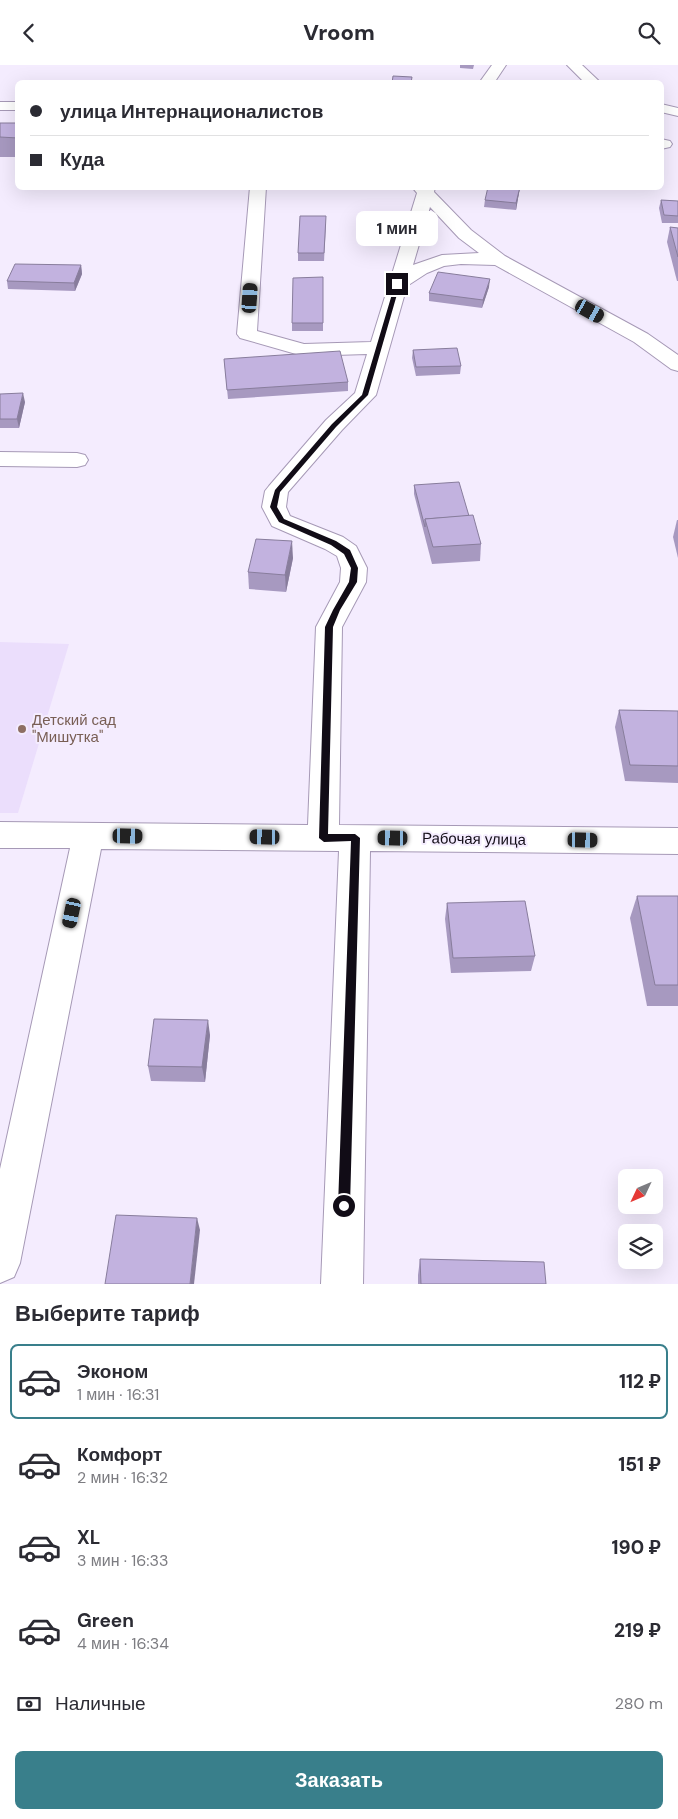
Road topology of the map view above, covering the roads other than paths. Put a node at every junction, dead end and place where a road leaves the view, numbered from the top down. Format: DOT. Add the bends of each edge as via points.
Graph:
graph roads {
  1 [pos="499,65"];
  2 [pos="574,65"];
  3 [pos="488,80"];
  4 [pos="591,80"];
  5 [pos="0,106"];
  6 [pos="15,106"];
  7 [pos="664,109"];
  8 [pos="678,112"];
  9 [pos="258,190"];
  10 [pos="424,190"];
  11 [pos="425,190"];
  12 [pos="499,260"];
  13 [pos="397,284"];
  14 [pos="379,348"];
  15 [pos="678,365"];
  16 [pos="0,459"];
  17 [pos="77,460"];
  18 [pos="0,835"];
  19 [pos="88,835"];
  20 [pos="339,838"];
  21 [pos="678,841"];
  22 [pos="0,1263"];
  23 [pos="342,1284"];
  1 -- 3 [label="street"];
  2 -- 4 [label="street"];
  5 -- 6 [label="street"];
  7 -- 8 [label="street"];
  9 -- 14 [label="street" via="247,334 303,350"];
  10 -- 13 [label="street"];
  11 -- 12 [label="street" via="465,234"];
  12 -- 13 [label="street" via="447,260 425,266"];
  12 -- 15 [label="street" via="641,339"];
  13 -- 14 [label="street"];
  14 -- 20 [label="street" via="364,395 277,491 274,507 281,521 334,543 347,552 354,568 353,582 329,627"];
  16 -- 17 [label="street"];
  18 -- 19 [label="street, Рабочая улица"];
  19 -- 20 [label="street, Рабочая улица"];
  19 -- 22 [label="street"];
  20 -- 21 [label="street, Рабочая улица"];
  20 -- 23 [label="street"];
}
